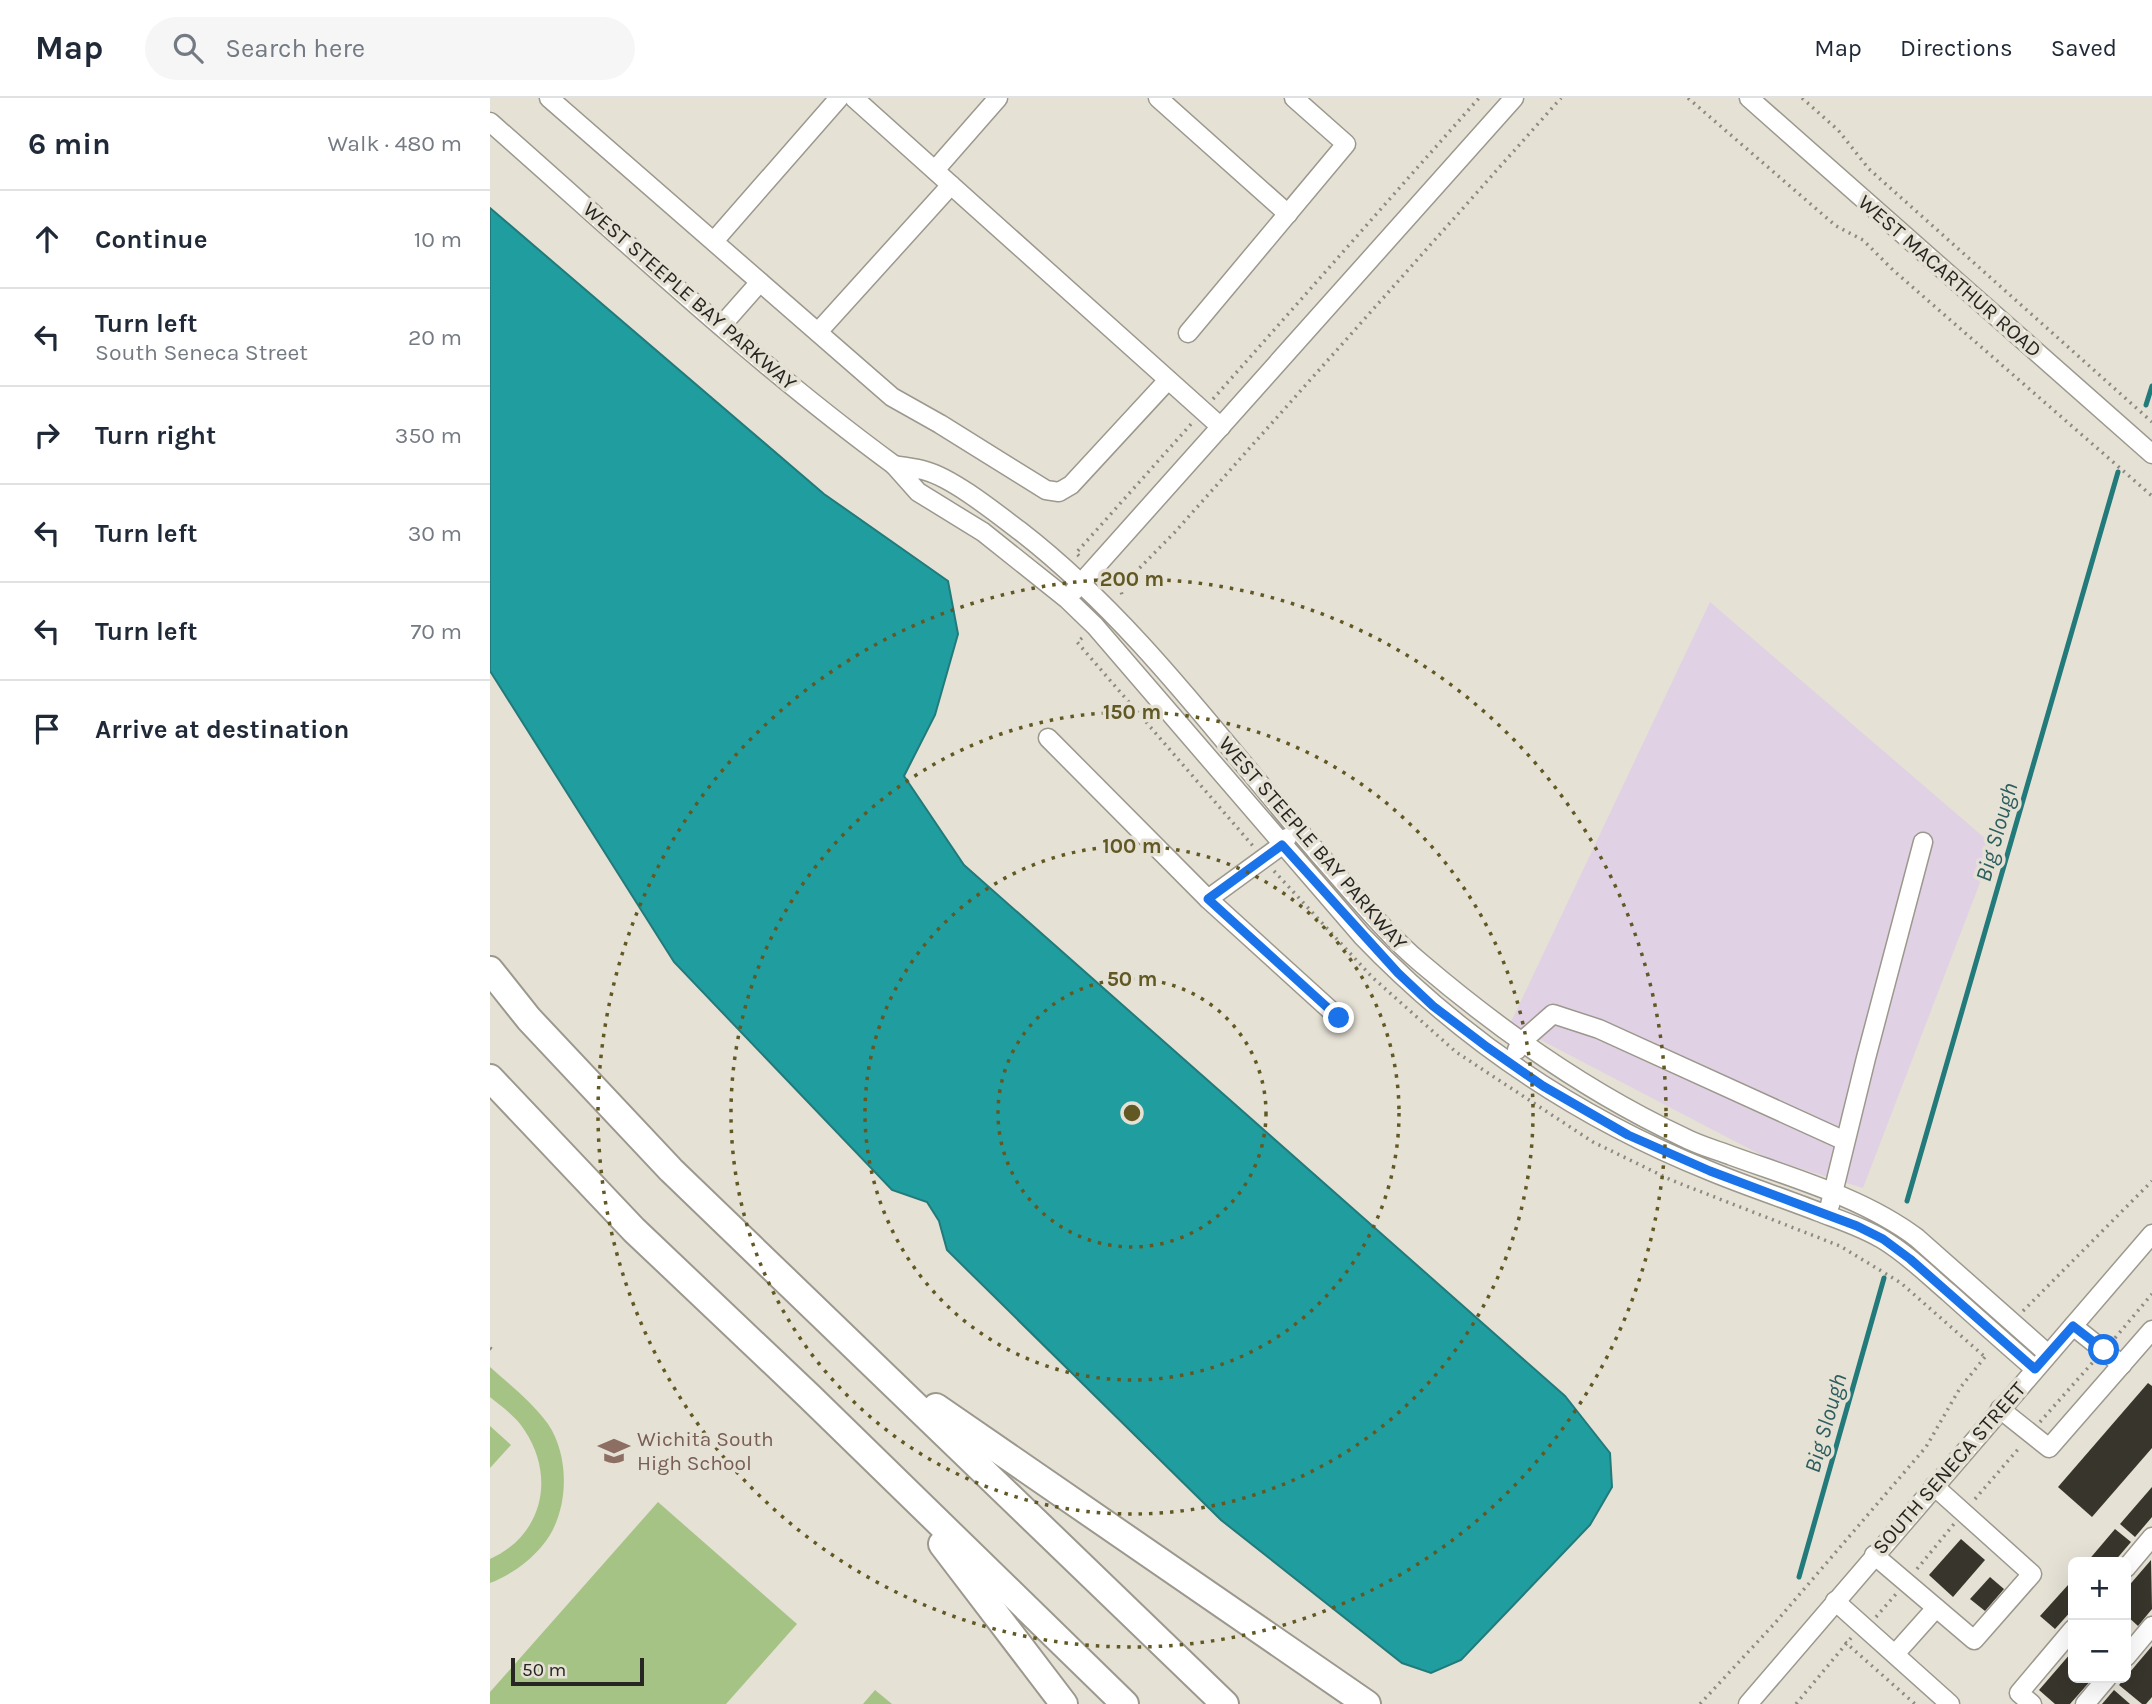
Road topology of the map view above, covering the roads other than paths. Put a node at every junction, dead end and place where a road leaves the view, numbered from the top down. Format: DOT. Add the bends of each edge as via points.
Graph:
graph roads {
  1 [pos="549,98"];
  2 [pos="839,98"];
  3 [pos="854,98"];
  4 [pos="998,98"];
  5 [pos="1158,98"];
  6 [pos="1294,98"];
  7 [pos="1514,98"];
  8 [pos="1749,98"];
  9 [pos="490,122"];
  10 [pos="935,170"];
  11 [pos="951,185"];
  12 [pos="1288,214"];
  13 [pos="714,242"];
  14 [pos="760,282"];
  15 [pos="722,325"];
  16 [pos="818,332"];
  17 [pos="1188,333"];
  18 [pos="1168,380"];
  19 [pos="1221,427"];
  20 [pos="2152,454"];
  21 [pos="894,465"];
  22 [pos="1082,583"];
  23 [pos="1067,599"];
  24 [pos="1048,738"];
  25 [pos="1297,827"];
  26 [pos="1923,842"];
  27 [pos="1282,845"];
  28 [pos="1208,899"];
  29 [pos="490,970"];
  30 [pos="1339,1018"];
  31 [pos="1521,1042"];
  32 [pos="1510,1063"];
  33 [pos="490,1078"];
  34 [pos="1845,1141"];
  35 [pos="1832,1194"];
  36 [pos="1828,1215"];
  37 [pos="2152,1234"];
  38 [pos="2073,1326"];
  39 [pos="2152,1330"];
  40 [pos="2048,1354"];
  41 [pos="871,1362"];
  42 [pos="2122,1365"];
  43 [pos="2035,1369"];
  44 [pos="2000,1409"];
  45 [pos="885,1471"];
  46 [pos="1934,1486"];
  47 [pos="2152,1537"];
  48 [pos="1874,1555"];
  49 [pos="2131,1562"];
  50 [pos="1835,1601"];
  51 [pos="1936,1608"];
  52 [pos="2152,1626"];
  53 [pos="2068,1635"];
  54 [pos="2131,1651"];
  55 [pos="1895,1654"];
  56 [pos="2103,1683"];
  57 [pos="1065,1704"];
  58 [pos="1125,1704"];
  59 [pos="1225,1704"];
  60 [pos="1367,1704"];
  61 [pos="1748,1704"];
  62 [pos="1950,1704"];
  63 [pos="2032,1704"];
  64 [pos="2085,1704"];
  1 -- 13 [label="street"];
  2 -- 13 [label="street"];
  3 -- 10 [label="street"];
  4 -- 10 [label="street"];
  5 -- 12 [label="street"];
  6 -- 12 [label="street" via="1346,145"];
  7 -- 19 [label="street"];
  8 -- 20 [label="street, WEST MACARTHUR ROAD"];
  9 -- 15 [label="street, WEST STEEPLE BAY PARKWAY"];
  10 -- 11 [label="street"];
  11 -- 16 [label="street"];
  11 -- 18 [label="street"];
  12 -- 17 [label="street"];
  13 -- 14 [label="street"];
  14 -- 15 [label="street"];
  14 -- 16 [label="street"];
  15 -- 21 [label="street, WEST STEEPLE BAY PARKWAY" via="840,426"];
  16 -- 18 [label="street" via="892,397 1046,490 1059,492 1071,485"];
  18 -- 19 [label="street"];
  19 -- 22 [label="street"];
  21 -- 22 [label="street, WEST STEEPLE BAY PARKWAY" via="929,472 990,508"];
  21 -- 23 [label="street, WEST STEEPLE BAY PARKWAY" via="918,492 983,532"];
  22 -- 23 [label="street"];
  22 -- 25 [label="street, WEST STEEPLE BAY PARKWAY" via="1140,643"];
  23 -- 27 [label="street, WEST STEEPLE BAY PARKWAY"];
  24 -- 28 [label="street"];
  25 -- 27 [label="street"];
  25 -- 31 [label="street, WEST STEEPLE BAY PARKWAY" via="1418,961"];
  26 -- 34 [label="street"];
  27 -- 28 [label="street"];
  27 -- 32 [label="street, WEST STEEPLE BAY PARKWAY" via="1398,973 1433,1006"];
  28 -- 30 [label="street"];
  29 -- 41 [label="highway" via="528,1019 671,1170"];
  31 -- 32 [label="street"];
  31 -- 34 [label="street" via="1553,1014 1600,1029"];
  31 -- 35 [label="street, WEST STEEPLE BAY PARKWAY" via="1577,1080 1685,1138"];
  32 -- 36 [label="street, WEST STEEPLE BAY PARKWAY" via="1628,1135"];
  33 -- 45 [label="highway" via="634,1230"];
  34 -- 35 [label="street"];
  35 -- 36 [label="street"];
  35 -- 40 [label="street, WEST STEEPLE BAY PARKWAY" via="1897,1223"];
  36 -- 43 [label="street, WEST STEEPLE BAY PARKWAY" via="1883,1239 1910,1259"];
  37 -- 38 [label="street, SOUTH SENECA STREET"];
  38 -- 40 [label="street, SOUTH SENECA STREET"];
  38 -- 42 [label="street"];
  39 -- 42 [label="street"];
  40 -- 43 [label="street, SOUTH SENECA STREET"];
  41 -- 59 [label="highway"];
  41 -- 60 [label="highway"];
  42 -- 44 [label="street" via="2049,1448"];
  43 -- 44 [label="street, SOUTH SENECA STREET"];
  44 -- 46 [label="street, SOUTH SENECA STREET"];
  45 -- 57 [label="highway"];
  45 -- 58 [label="highway"];
  46 -- 48 [label="street, SOUTH SENECA STREET"];
  46 -- 51 [label="street" via="2032,1574 1974,1640"];
  47 -- 49 [label="street"];
  48 -- 50 [label="street, SOUTH SENECA STREET"];
  48 -- 51 [label="street"];
  50 -- 55 [label="street"];
  50 -- 61 [label="street, SOUTH SENECA STREET"];
  51 -- 55 [label="street"];
  52 -- 54 [label="street"];
  53 -- 63 [label="street" via="2019,1693"];
  55 -- 62 [label="street"];
  56 -- 64 [label="street"];
}
